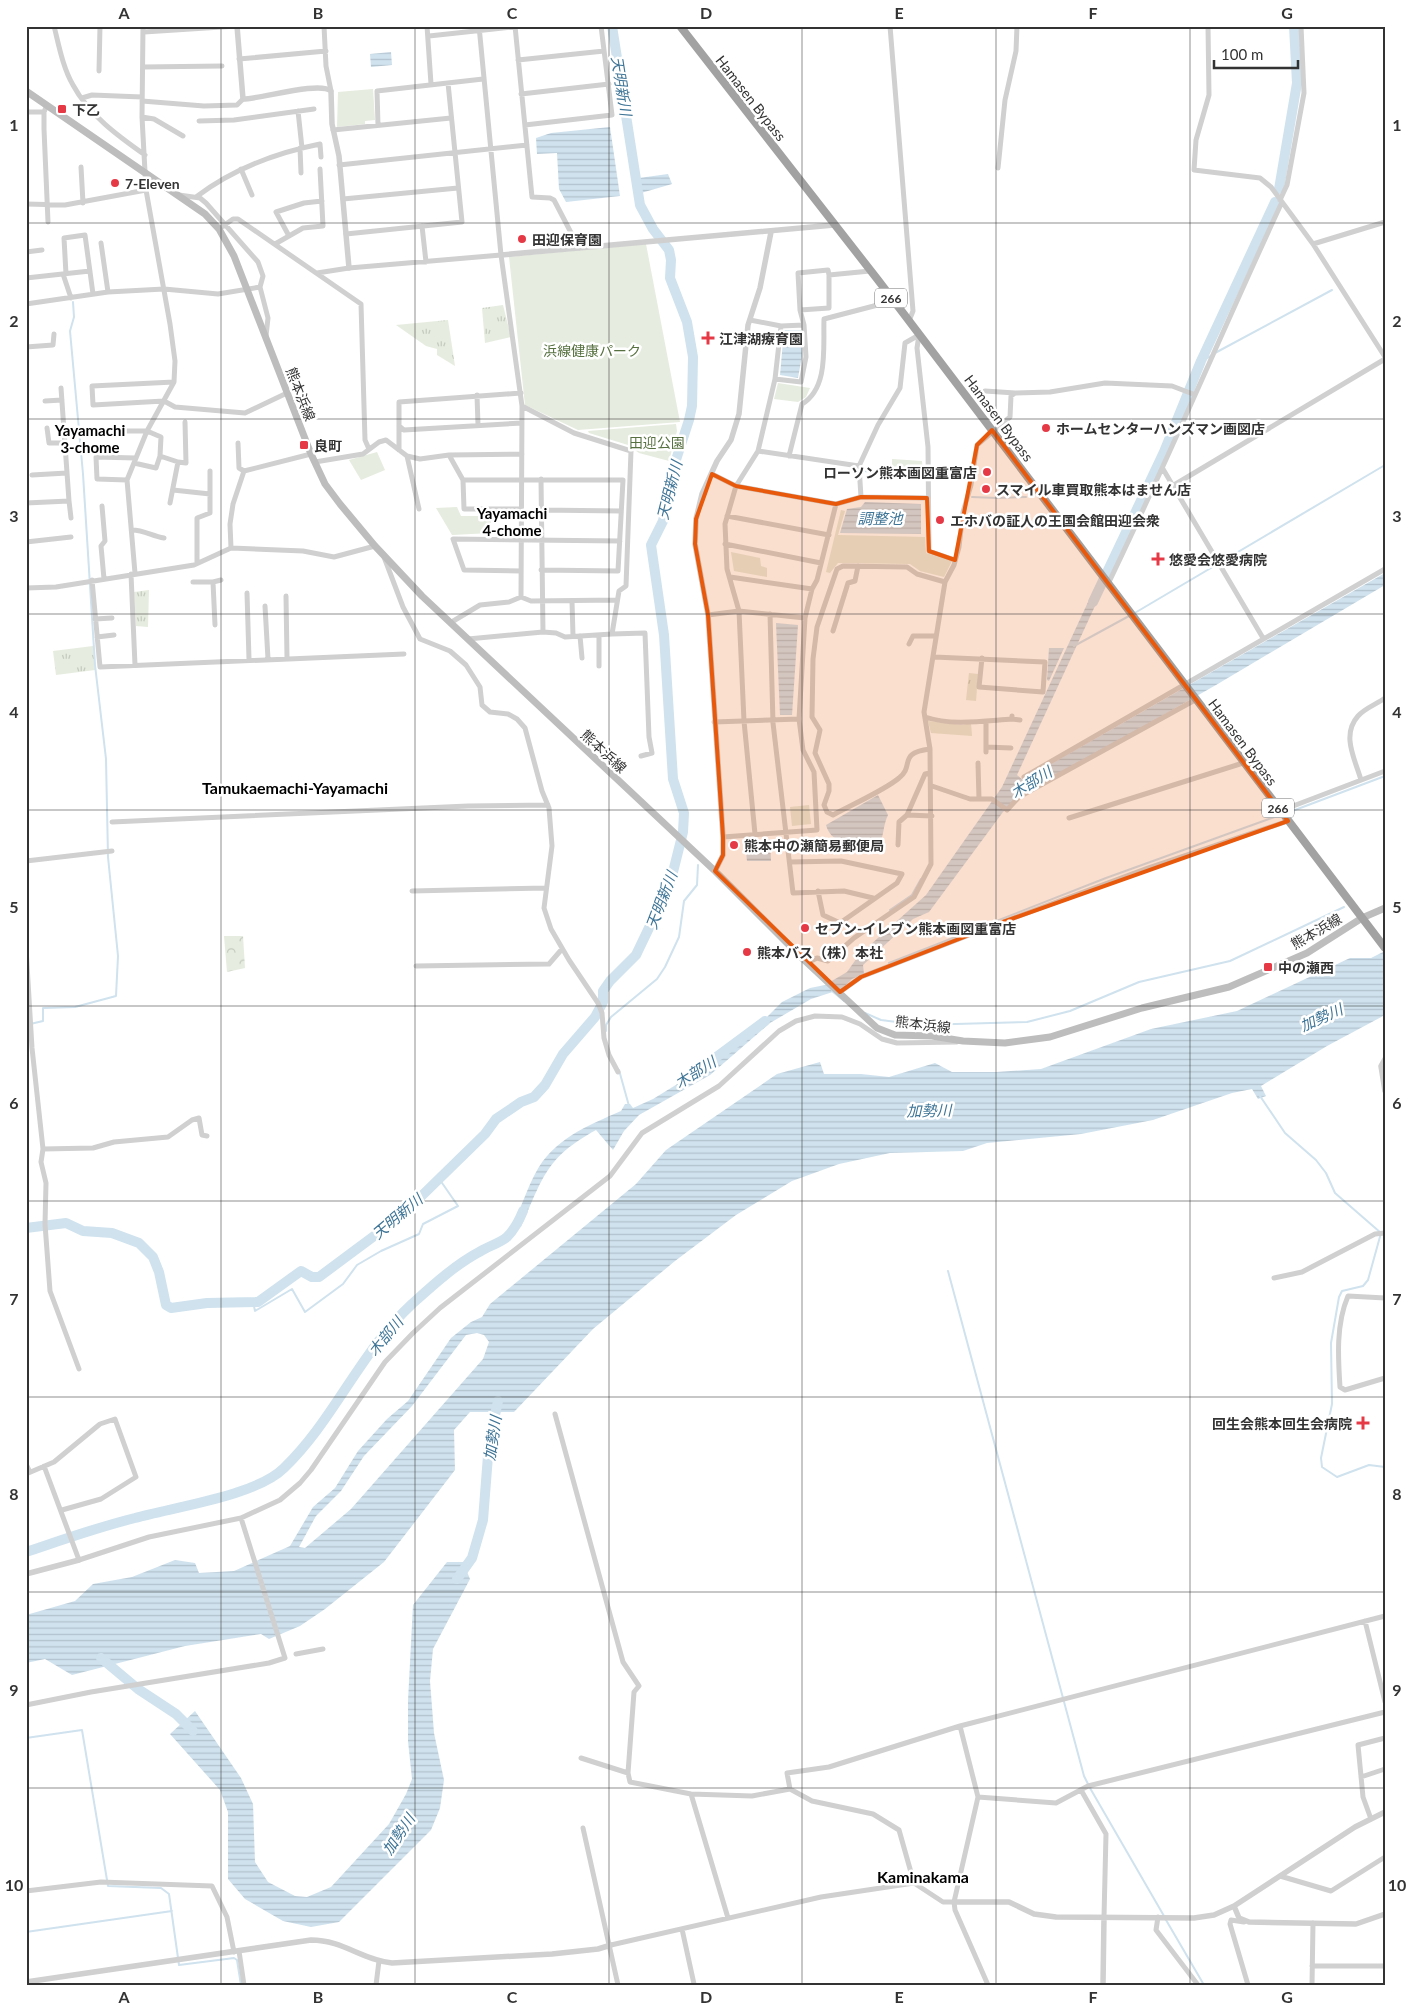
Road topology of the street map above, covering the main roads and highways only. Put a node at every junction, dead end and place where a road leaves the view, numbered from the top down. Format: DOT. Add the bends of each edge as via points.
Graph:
graph roads {
  1 [pos="680,26"];
  2 [pos="26,91"];
  3 [pos="1385,908"];
  4 [pos="1364,921"];
  5 [pos="1385,948"];
  1 -- 4 [label="highway, Hamasen Bypass / 266" via="893,300"];
  2 -- 4 [label="main road, 熊本浜線" via="46,109 179,194 219,229 234,256 310,454 325,484 374,546 450,623 877,1028 895,1035 963,1041 1005,1043 1050,1037 1142,1008 1229,987 1307,953"];
  3 -- 4 [label="main road, 熊本浜線"];
  4 -- 5 [label="highway, Hamasen Bypass / 266"];
}
